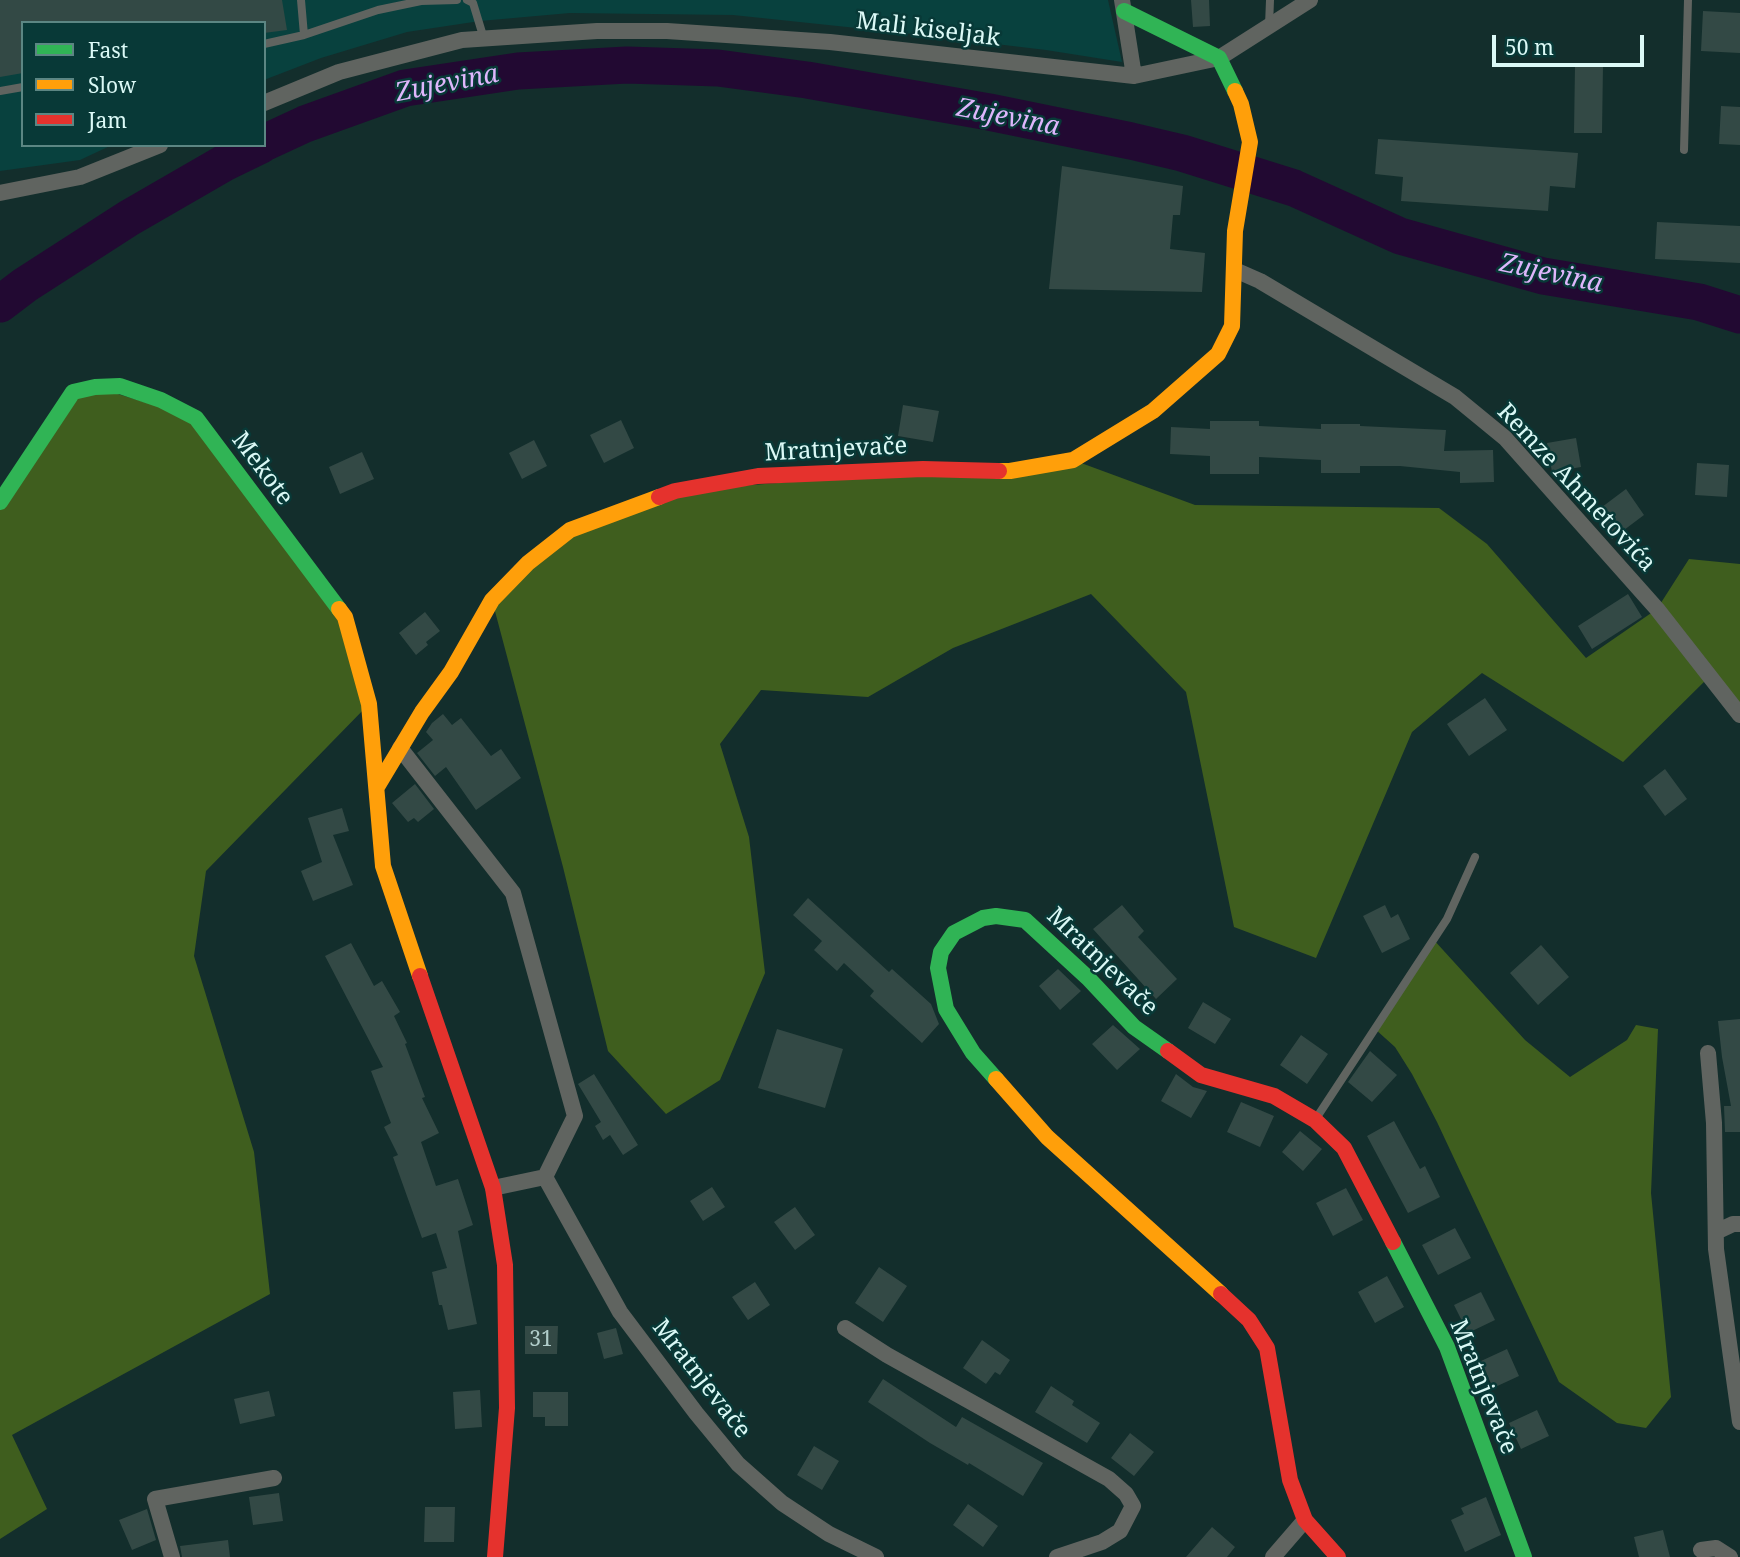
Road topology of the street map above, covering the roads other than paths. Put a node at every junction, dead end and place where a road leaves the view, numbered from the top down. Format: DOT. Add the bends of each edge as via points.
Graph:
graph roads {
  1 [pos="301,0"];
  2 [pos="457,0"];
  3 [pos="467,0"];
  4 [pos="1270,0"];
  5 [pos="1310,0"];
  6 [pos="1688,0"];
  7 [pos="1123,5"];
  8 [pos="1269,26"];
  9 [pos="304,35"];
  10 [pos="484,38"];
  11 [pos="266,44"];
  12 [pos="1219,58"];
  13 [pos="1135,76"];
  14 [pos="21,87"];
  15 [pos="0,91"];
  16 [pos="266,102"];
  17 [pos="155,147"];
  18 [pos="1684,150"];
  19 [pos="0,193"];
  20 [pos="1235,270"];
  21 [pos="0,502"];
  22 [pos="1740,715"];
  23 [pos="400,748"];
  24 [pos="377,787"];
  25 [pos="1475,857"];
  26 [pos="1708,1053"];
  27 [pos="1315,1120"];
  28 [pos="544,1177"];
  29 [pos="493,1188"];
  30 [pos="1740,1224"];
  31 [pos="1716,1232"];
  32 [pos="845,1328"];
  33 [pos="1740,1422"];
  34 [pos="274,1478"];
  35 [pos="1305,1520"];
  36 [pos="1701,1550"];
  37 [pos="172,1557"];
  38 [pos="495,1557"];
  39 [pos="876,1557"];
  40 [pos="1057,1557"];
  41 [pos="1273,1557"];
  42 [pos="1338,1557"];
  43 [pos="1524,1557"];
  44 [pos="1730,1557"];
  1 -- 9 [label="lane"];
  2 -- 9 [label="lane" via="421,1 378,10"];
  3 -- 10 [label="lane" via="473,4"];
  4 -- 8 [label="lane"];
  5 -- 8 [label="street, Mali kiseljak"];
  6 -- 18 [label="lane"];
  7 -- 12 [label="street"];
  7 -- 13 [label="street"];
  8 -- 12 [label="street, Mali kiseljak"];
  9 -- 11 [label="lane"];
  10 -- 13 [label="street, Mali kiseljak" via="667,31 830,42"];
  10 -- 16 [label="street, Mali kiseljak" via="339,72"];
  12 -- 13 [label="street, Mali kiseljak"];
  12 -- 20 [label="street, Mratnjevače" via="1241,104 1250,142 1235,231"];
  14 -- 15 [label="lane"];
  17 -- 19 [label="street" via="80,177"];
  20 -- 22 [label="street, Remze Ahmetovića" via="1455,397 1505,438 1657,609"];
  20 -- 23 [label="street, Mratnjevače" via="1231,326 1218,354 1153,411 1073,460 1010,471 923,469 758,476 675,491 570,530 492,600"];
  21 -- 24 [label="street, Mekote" via="74,392 120,386 196,418 345,617 369,704"];
  23 -- 24 [label="street, Mratnjevače"];
  23 -- 28 [label="street" via="513,893 575,1116"];
  24 -- 29 [label="street" via="383,866"];
  25 -- 27 [label="lane" via="1447,919"];
  26 -- 31 [label="street"];
  27 -- 35 [label="street, Mratnjevače" via="1274,1096 1201,1074 1134,1027 1025,920 983,918 954,933 942,951 938,968 946,1009 973,1053 1047,1137 1249,1320 1267,1348 1290,1480"];
  27 -- 43 [label="street, Mratnjevače" via="1344,1149 1447,1348"];
  28 -- 29 [label="street"];
  28 -- 39 [label="street, Mratnjevače" via="620,1312 738,1464 829,1534"];
  29 -- 38 [label="street" via="505,1265 508,1408"];
  30 -- 31 [label="street"];
  31 -- 33 [label="street"];
  32 -- 40 [label="street" via="1109,1479 1126,1494 1133,1506 1120,1531"];
  34 -- 37 [label="street" via="155,1499"];
  35 -- 41 [label="street"];
  35 -- 42 [label="street, Mratnjevače"];
  36 -- 44 [label="street" via="1716,1548"];
}
